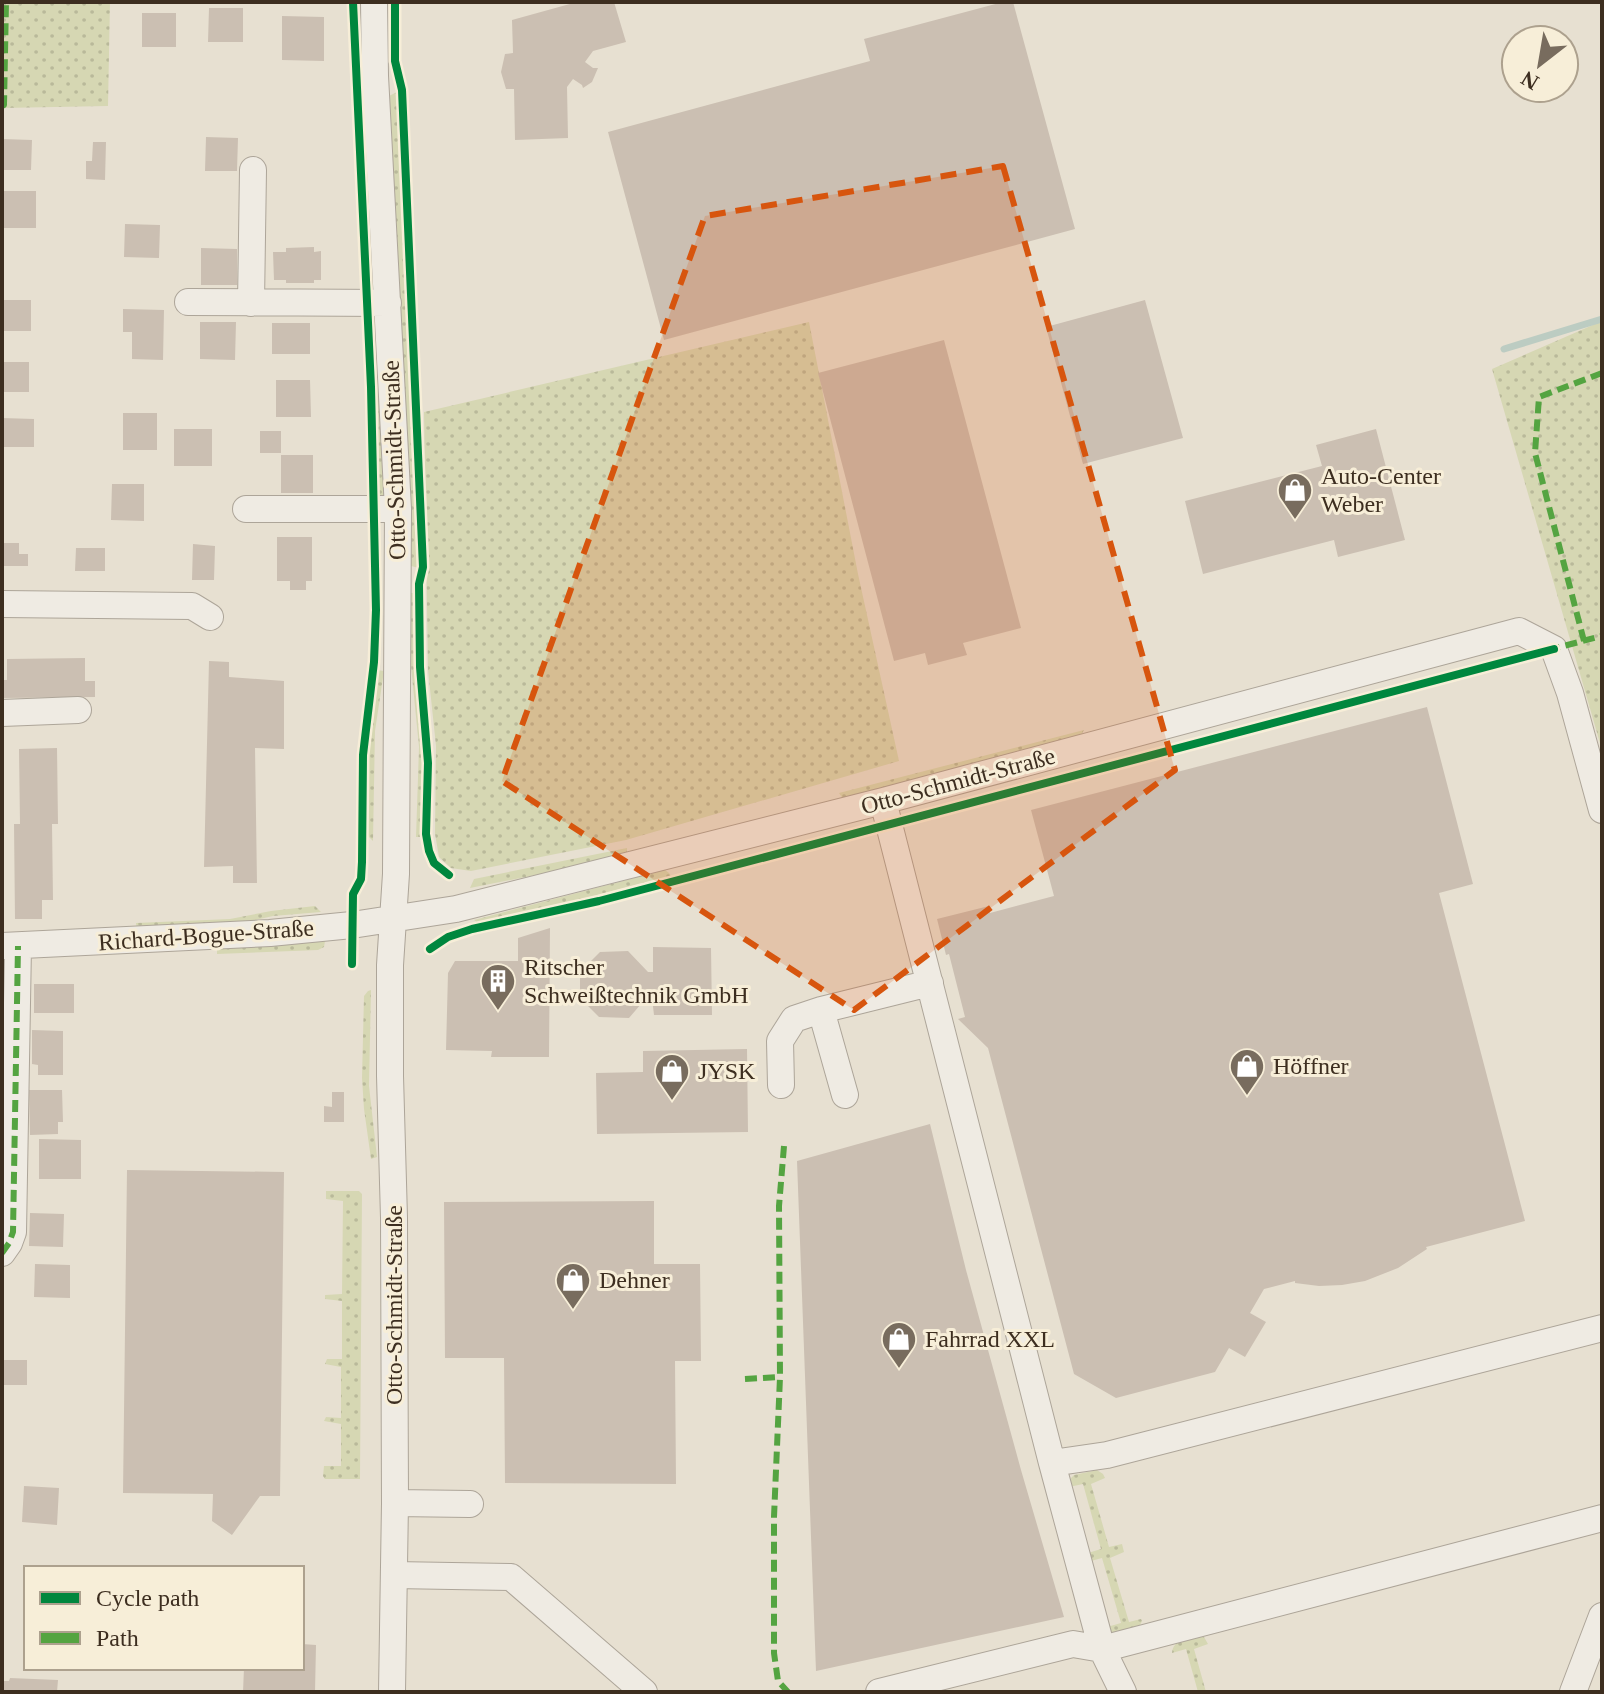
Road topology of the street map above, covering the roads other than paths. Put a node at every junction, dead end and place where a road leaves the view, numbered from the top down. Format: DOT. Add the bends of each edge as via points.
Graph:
graph roads {
  1 [pos="374,2"];
  2 [pos="253,170"];
  3 [pos="188,302"];
  4 [pos="251,303"];
  5 [pos="388,303"];
  6 [pos="246,509"];
  7 [pos="398,509"];
  8 [pos="2,604"];
  9 [pos="210,617"];
  10 [pos="78,710"];
  11 [pos="2,713"];
  12 [pos="1602,810"];
  13 [pos="885,812"];
  14 [pos="394,918"];
  15 [pos="10,946"];
  16 [pos="930,983"];
  17 [pos="821,1010"];
  18 [pos="781,1085"];
  19 [pos="845,1095"];
  20 [pos="2,1253"];
  21 [pos="1602,1328"];
  22 [pos="1052,1463"];
  23 [pos="395,1503"];
  24 [pos="470,1504"];
  25 [pos="1602,1518"];
  26 [pos="394,1575"];
  27 [pos="1602,1616"];
  28 [pos="1102,1649"];
  29 [pos="392,1692"];
  30 [pos="644,1692"];
  31 [pos="879,1692"];
  32 [pos="1123,1692"];
  33 [pos="1573,1692"];
  1 -- 5 [label="street, Otto-Schmidt-Straße"];
  2 -- 4 [label="street"];
  3 -- 4 [label="street"];
  4 -- 5 [label="street"];
  5 -- 7 [label="street, Otto-Schmidt-Straße"];
  6 -- 7 [label="street"];
  7 -- 14 [label="street, Otto-Schmidt-Straße" via="385,663"];
  8 -- 9 [label="street" via="192,606"];
  10 -- 11 [label="street"];
  12 -- 13 [label="street, Otto-Schmidt-Straße" via="1554,649 1519,631"];
  13 -- 14 [label="street, Otto-Schmidt-Straße" via="456,909"];
  13 -- 16 [label="street"];
  14 -- 15 [label="street, Richard-Bogue-Straße" via="270,933"];
  14 -- 23 [label="street, Otto-Schmidt-Straße" via="390,1020"];
  15 -- 20 [label="street, Richard-Bogue-Straße" via="13,1232"];
  16 -- 17 [label="street"];
  16 -- 22 [label="street"];
  17 -- 18 [label="street" via="794,1019 780,1041"];
  17 -- 19 [label="street"];
  21 -- 22 [label="street" via="1107,1455"];
  22 -- 28 [label="street"];
  23 -- 24 [label="street"];
  23 -- 26 [label="street, Otto-Schmidt-Straße"];
  25 -- 28 [label="street"];
  26 -- 29 [label="street, Otto-Schmidt-Straße"];
  26 -- 30 [label="street" via="511,1577"];
  27 -- 33 [label="street"];
  28 -- 31 [label="street" via="1073,1644"];
  28 -- 32 [label="street"];
}
